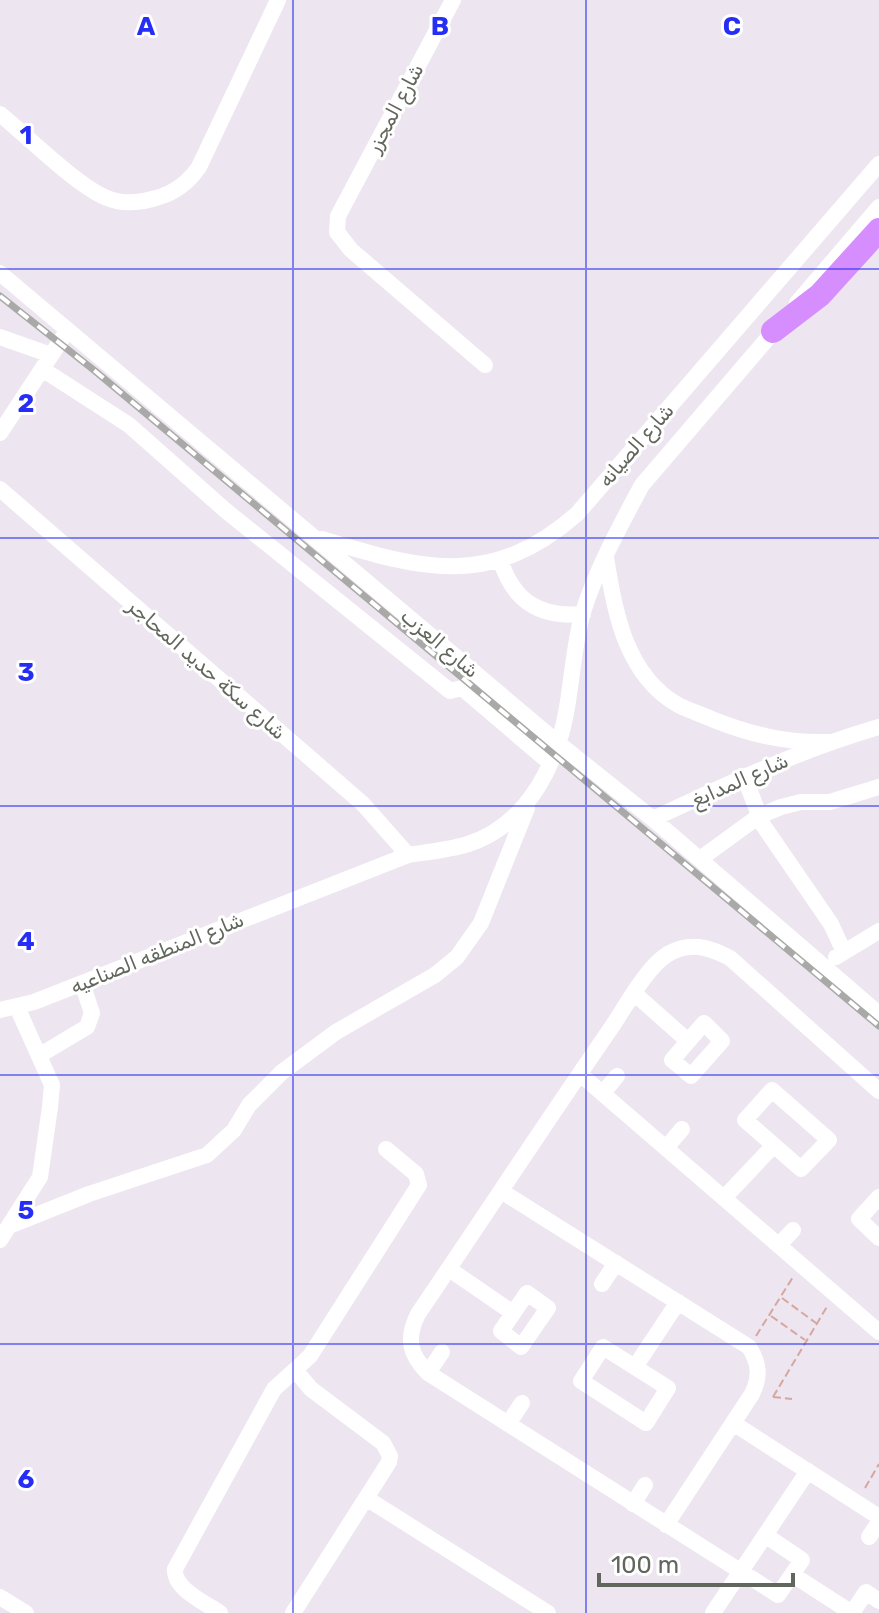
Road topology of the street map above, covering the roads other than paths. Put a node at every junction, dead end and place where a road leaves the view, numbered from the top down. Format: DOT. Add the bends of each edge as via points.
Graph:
graph roads {
  1 [pos="278,0"];
  2 [pos="453,0"];
  3 [pos="0,114"];
  4 [pos="879,164"];
  5 [pos="879,207"];
  6 [pos="879,230"];
  7 [pos="0,273"];
  8 [pos="67,331"];
  9 [pos="773,331"];
  10 [pos="0,337"];
  11 [pos="47,362"];
  12 [pos="485,365"];
  13 [pos="0,433"];
  14 [pos="0,489"];
  15 [pos="315,536"];
  16 [pos="606,555"];
  17 [pos="500,559"];
  18 [pos="583,614"];
  19 [pos="879,727"];
  20 [pos="828,742"];
  21 [pos="558,743"];
  22 [pos="549,762"];
  23 [pos="744,776"];
  24 [pos="879,787"];
  25 [pos="528,805"];
  26 [pos="759,816"];
  27 [pos="653,819"];
  28 [pos="408,855"];
  29 [pos="700,859"];
  30 [pos="879,931"];
  31 [pos="844,952"];
  32 [pos="823,966"];
  33 [pos="82,983"];
  34 [pos="635,994"];
  35 [pos="17,1007"];
  36 [pos="0,1010"];
  37 [pos="879,1014"];
  38 [pos="688,1041"];
  39 [pos="40,1055"];
  40 [pos="580,1074"];
  41 [pos="617,1076"];
  42 [pos="879,1091"];
  43 [pos="603,1093"];
  44 [pos="682,1129"];
  45 [pos="773,1146"];
  46 [pos="666,1148"];
  47 [pos="386,1149"];
  48 [pos="501,1191"];
  49 [pos="879,1197"];
  50 [pos="724,1198"];
  51 [pos="793,1230"];
  52 [pos="5,1233"];
  53 [pos="879,1238"];
  54 [pos="779,1245"];
  55 [pos="616,1263"];
  56 [pos="449,1269"];
  57 [pos="602,1284"];
  58 [pos="678,1302"];
  59 [pos="513,1313"];
  60 [pos="879,1332"];
  61 [pos="442,1352"];
  62 [pos="635,1367"];
  63 [pos="295,1370"];
  64 [pos="428,1373"];
  65 [pos="522,1403"];
  66 [pos="733,1423"];
  67 [pos="508,1424"];
  68 [pos="808,1471"];
  69 [pos="645,1485"];
  70 [pos="366,1498"];
  71 [pos="633,1504"];
  72 [pos="879,1520"];
  73 [pos="666,1525"];
  74 [pos="765,1535"];
  75 [pos="869,1537"];
  76 [pos="740,1573"];
  77 [pos="793,1575"];
  78 [pos="0,1598"];
  79 [pos="879,1601"];
  80 [pos="26,1613"];
  81 [pos="220,1613"];
  82 [pos="293,1613"];
  83 [pos="548,1613"];
  84 [pos="713,1613"];
  85 [pos="852,1613"];
  1 -- 3 [label="street" via="199,167 172,193 130,204 109,199"];
  2 -- 12 [label="street, شارع المجزر" via="338,216 337,232 351,250"];
  4 -- 17 [label="street, شارع الصيانه" via="577,514 533,545"];
  5 -- 9 [label="street, شارع الصيانه"];
  6 -- 9 [label="highway" via="820,295"];
  7 -- 8 [label="street, شارع العزب"];
  8 -- 11 [label="street"];
  8 -- 15 [label="street, شارع العزب"];
  9 -- 16 [label="street, شارع الصيانه" via="642,485"];
  10 -- 11 [label="street"];
  11 -- 13 [label="street"];
  11 -- 22 [label="street" via="438,682 450,691 462,688"];
  14 -- 28 [label="street, شارع سكة حديد المحاجر" via="363,804"];
  15 -- 17 [label="street, شارع الصيانه" via="424,566"];
  15 -- 21 [label="street, شارع العزب"];
  16 -- 18 [label="street, شارع الصيانه"];
  16 -- 20 [label="street, شارع المدابغ" via="623,638 637,664 667,696 751,734"];
  17 -- 18 [label="street" via="505,577 529,604 546,613"];
  18 -- 21 [label="street, شارع الصيانه"];
  19 -- 20 [label="street, شارع المدابغ"];
  20 -- 23 [label="street, شارع المدابغ"];
  21 -- 22 [label="street, شارع الصيانه"];
  21 -- 27 [label="street, شارع العزب"];
  22 -- 25 [label="street, شارع الصيانه"];
  23 -- 26 [label="street"];
  23 -- 27 [label="street, شارع المدابغ"];
  24 -- 26 [label="street"];
  25 -- 28 [label="street, شارع المنطقه الصناعيه" via="492,834 468,844"];
  25 -- 52 [label="street, شارع الصيانه" via="481,923 457,957 293,1063 266,1086 234,1130 207,1155 89,1194"];
  26 -- 29 [label="street"];
  26 -- 31 [label="street"];
  27 -- 29 [label="street, شارع العزب"];
  28 -- 33 [label="street, شارع المنطقه الصناعيه"];
  29 -- 32 [label="street, شارع العزب"];
  30 -- 31 [label="street"];
  31 -- 32 [label="street"];
  32 -- 37 [label="street, شارع العزب"];
  33 -- 35 [label="street, شارع المنطقه الصناعيه"];
  33 -- 39 [label="street" via="92,1013 87,1027"];
  34 -- 38 [label="street"];
  34 -- 40 [label="street"];
  34 -- 42 [label="street" via="666,955 687,946 710,947 730,958"];
  35 -- 36 [label="street, شارع المنطقه الصناعيه"];
  35 -- 39 [label="street"];
  39 -- 52 [label="street" via="52,1085 40,1177"];
  40 -- 43 [label="street"];
  40 -- 48 [label="street"];
  41 -- 43 [label="street"];
  43 -- 46 [label="street"];
  44 -- 46 [label="street"];
  45 -- 45 [label="street" via="745,1120 772,1090 829,1140 801,1169"];
  45 -- 50 [label="street"];
  46 -- 50 [label="street"];
  47 -- 63 [label="street" via="416,1174 419,1185 310,1356"];
  48 -- 55 [label="street"];
  48 -- 56 [label="street"];
  49 -- 53 [label="street" via="859,1219"];
  50 -- 54 [label="street"];
  51 -- 54 [label="street"];
  54 -- 60 [label="street"];
  55 -- 57 [label="street"];
  55 -- 58 [label="street"];
  56 -- 59 [label="street"];
  56 -- 64 [label="street" via="411,1329 410,1346"];
  58 -- 62 [label="street"];
  58 -- 66 [label="street" via="749,1347 756,1358 757,1383"];
  61 -- 64 [label="street"];
  62 -- 62 [label="street" via="668,1388 646,1423 581,1381 603,1347"];
  63 -- 70 [label="street" via="388,1450 389,1462"];
  63 -- 81 [label="street" via="274,1389 175,1569 179,1585"];
  64 -- 67 [label="street"];
  65 -- 67 [label="street"];
  66 -- 68 [label="street"];
  66 -- 73 [label="street"];
  67 -- 71 [label="street"];
  68 -- 72 [label="street"];
  68 -- 74 [label="street"];
  69 -- 71 [label="street"];
  70 -- 82 [label="street"];
  70 -- 83 [label="street"];
  71 -- 73 [label="street"];
  72 -- 75 [label="street"];
  73 -- 76 [label="street"];
  74 -- 76 [label="street"];
  74 -- 77 [label="street" via="802,1560"];
  76 -- 77 [label="street" via="778,1595"];
  76 -- 84 [label="street"];
  77 -- 85 [label="street"];
  78 -- 80 [label="street"];
  79 -- 85 [label="street" via="866,1592"];
}
